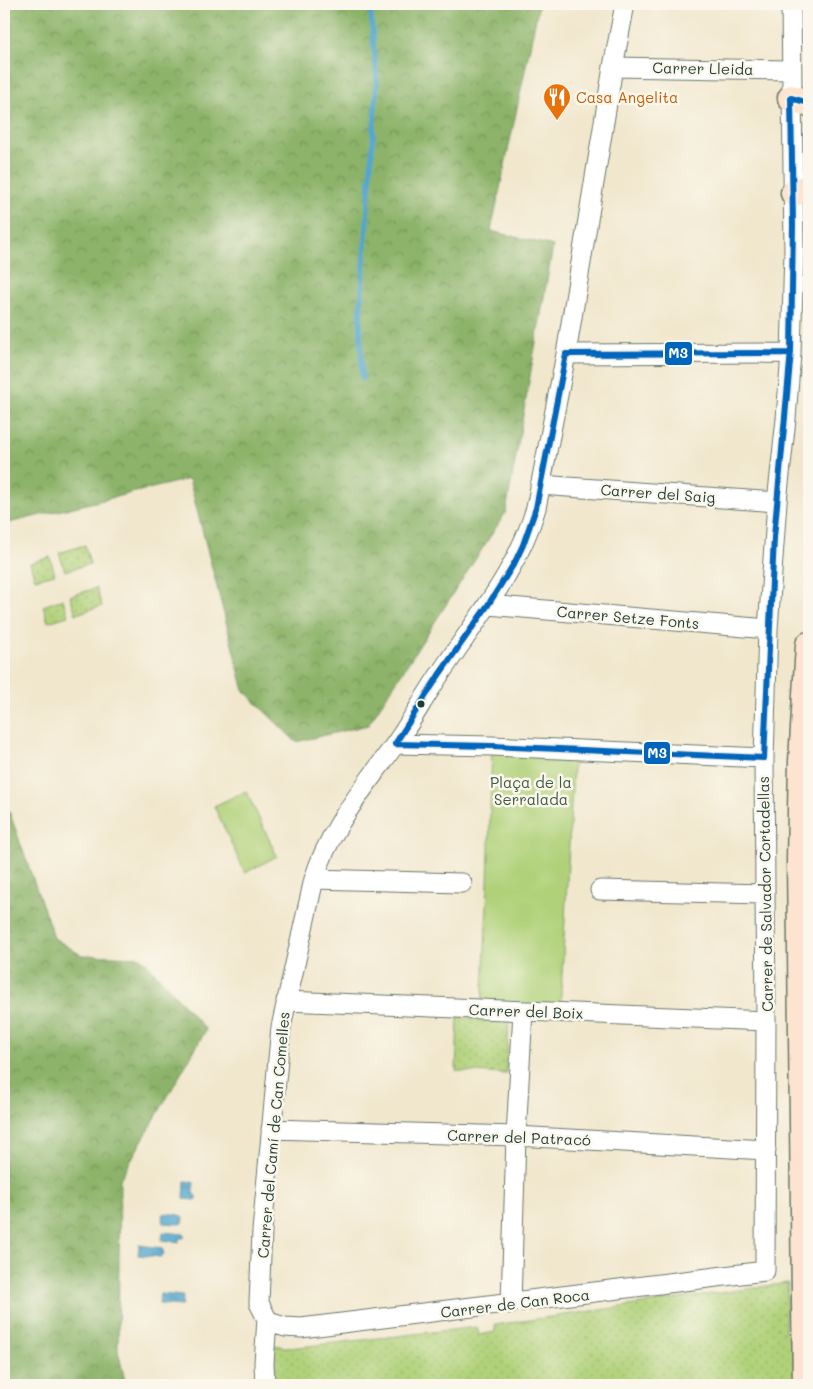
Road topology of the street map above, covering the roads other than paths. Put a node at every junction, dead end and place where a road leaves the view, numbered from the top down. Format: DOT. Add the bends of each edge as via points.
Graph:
graph roads {
  1 [pos="625,4"];
  2 [pos="791,4"];
  3 [pos="613,67"];
  4 [pos="792,70"];
  5 [pos="800,100"];
  6 [pos="802,190"];
  7 [pos="791,353"];
  8 [pos="566,354"];
  9 [pos="540,484"];
  10 [pos="776,502"];
  11 [pos="488,605"];
  12 [pos="768,629"];
  13 [pos="809,645"];
  14 [pos="396,744"];
  15 [pos="764,758"];
  16 [pos="314,879"];
  17 [pos="462,883"];
  18 [pos="600,890"];
  19 [pos="764,894"];
  20 [pos="286,1001"];
  21 [pos="523,1011"];
  22 [pos="766,1021"];
  23 [pos="271,1129"];
  24 [pos="516,1136"];
  25 [pos="766,1150"];
  26 [pos="765,1271"];
  27 [pos="511,1304"];
  28 [pos="267,1319"];
  29 [pos="265,1385"];
  30 [pos="806,1385"];
  1 -- 3 [label="street, Carrer del Camí de Can Comelles"];
  2 -- 4 [label="street, Carrer de Salvador Cortadellas"];
  3 -- 4 [label="street, Carrer Lleida"];
  3 -- 8 [label="street, Carrer del Camí de Can Comelles"];
  4 -- 5 [label="street, Carrer de Salvador Cortadellas"];
  5 -- 6 [label="street, Carrer de Salvador Cortadellas"];
  6 -- 7 [label="street, Carrer de Salvador Cortadellas"];
  7 -- 8 [label="street"];
  7 -- 10 [label="street, Carrer de Salvador Cortadellas"];
  8 -- 9 [label="street, Carrer del Camí de Can Comelles"];
  9 -- 10 [label="street, Carrer del Saig"];
  9 -- 11 [label="street, Carrer del Camí de Can Comelles" via="536,508 523,544"];
  10 -- 12 [label="street, Carrer de Salvador Cortadellas"];
  11 -- 12 [label="street, Carrer Setze Fonts"];
  11 -- 14 [label="street, Carrer del Camí de Can Comelles"];
  12 -- 15 [label="street, Carrer de Salvador Cortadellas"];
  13 -- 30 [label="street" via="800,860"];
  14 -- 15 [label="street"];
  14 -- 16 [label="street, Carrer del Camí de Can Comelles" via="335,830"];
  15 -- 19 [label="street, Carrer de Salvador Cortadellas"];
  16 -- 17 [label="street"];
  16 -- 20 [label="street, Carrer del Camí de Can Comelles"];
  18 -- 19 [label="street"];
  19 -- 22 [label="street, Carrer de Salvador Cortadellas"];
  20 -- 21 [label="street, Carrer del Boix"];
  20 -- 23 [label="street, Carrer del Camí de Can Comelles"];
  21 -- 22 [label="street, Carrer del Boix"];
  21 -- 24 [label="street"];
  22 -- 25 [label="street, Carrer de Salvador Cortadellas"];
  23 -- 24 [label="street, Carrer del Patracó"];
  23 -- 28 [label="street, Carrer del Camí de Can Comelles" via="259,1303"];
  24 -- 25 [label="street, Carrer del Patracó"];
  24 -- 27 [label="street"];
  25 -- 26 [label="street, Carrer de Salvador Cortadellas"];
  26 -- 27 [label="street, Carrer de Can Roca"];
  27 -- 28 [label="street, Carrer de Can Roca" via="301,1328 285,1327"];
  28 -- 29 [label="street"];
}
